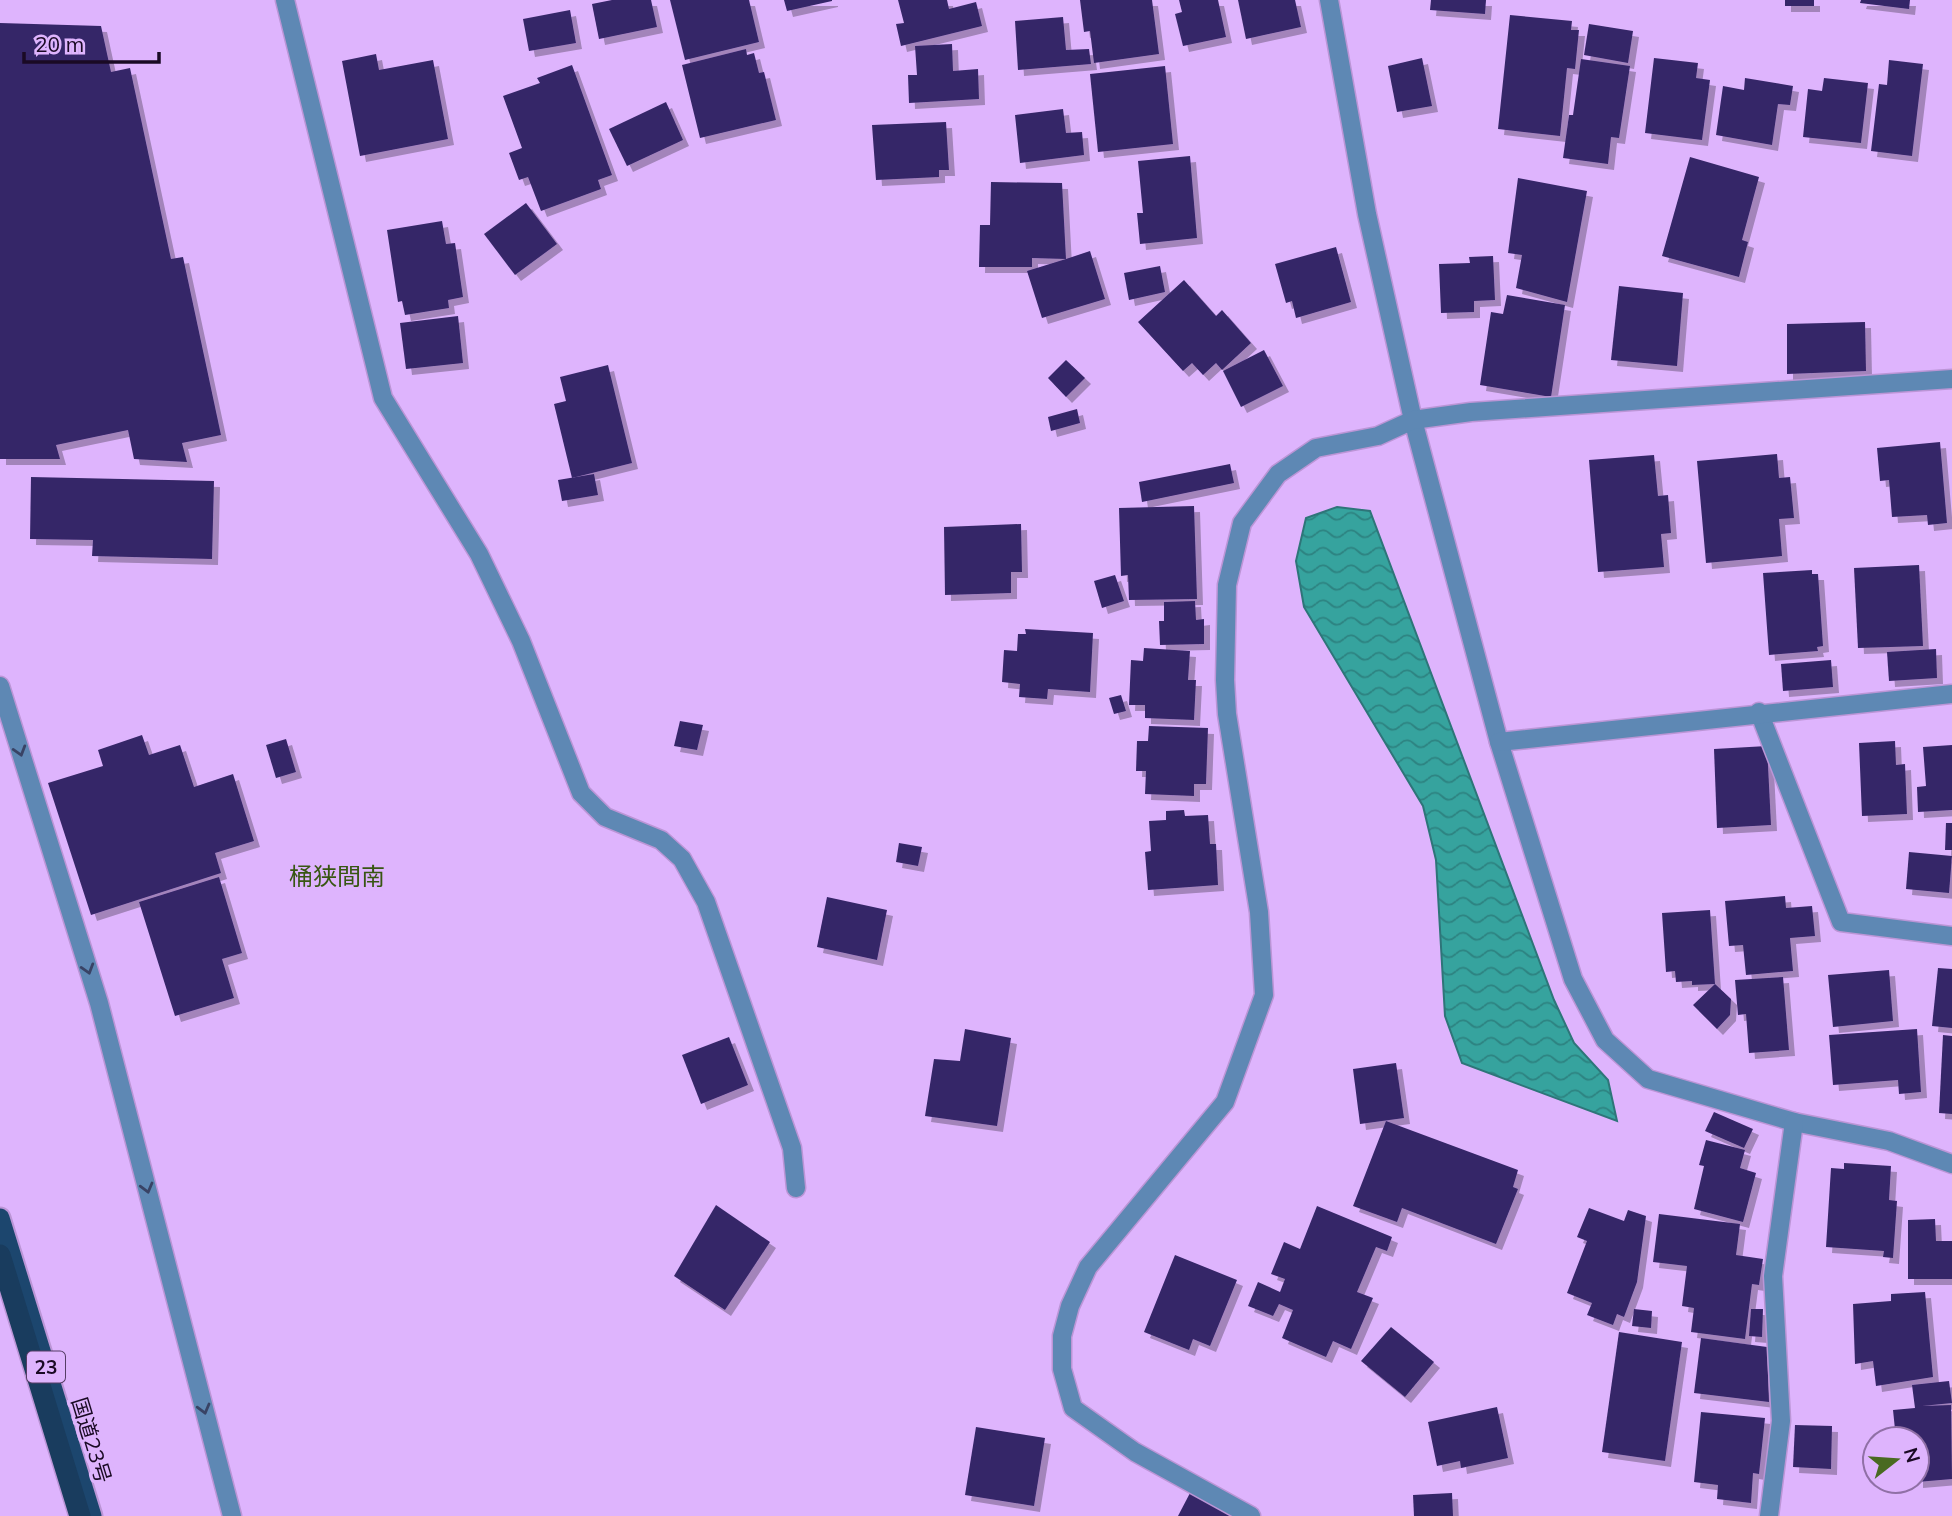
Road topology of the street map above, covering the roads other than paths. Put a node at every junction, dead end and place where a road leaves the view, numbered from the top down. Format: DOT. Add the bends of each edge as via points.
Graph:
graph roads {
  1 [pos="285,0"];
  2 [pos="1329,0"];
  3 [pos="1952,379"];
  4 [pos="1413,420"];
  5 [pos="0,686"];
  6 [pos="1952,694"];
  7 [pos="1759,712"];
  8 [pos="1499,742"];
  9 [pos="1952,936"];
  10 [pos="1794,1122"];
  11 [pos="1952,1164"];
  12 [pos="796,1188"];
  13 [pos="0,1218"];
  14 [pos="0,1255"];
  15 [pos="80,1516"];
  16 [pos="92,1516"];
  17 [pos="232,1516"];
  18 [pos="1251,1516"];
  19 [pos="1769,1516"];
  1 -- 12 [label="street" via="383,398 479,554 521,641 581,793 605,817 661,840 682,859 706,902 793,1148"];
  2 -- 4 [label="street" via="1367,214"];
  3 -- 4 [label="street" via="1471,412"];
  4 -- 8 [label="street"];
  4 -- 18 [label="street" via="1378,436 1317,448 1278,474 1242,523 1227,585 1227,714 1259,912 1264,995 1225,1102 1088,1266 1062,1336 1062,1369 1073,1408 1135,1452"];
  5 -- 17 [label="street, one-way" via="99,1003"];
  6 -- 7 [label="street"];
  7 -- 8 [label="street"];
  7 -- 9 [label="street" via="1841,922"];
  8 -- 10 [label="street" via="1573,979 1605,1040 1648,1079"];
  10 -- 11 [label="street" via="1889,1141"];
  10 -- 19 [label="street" via="1773,1276 1781,1421"];
  13 -- 16 [label="highway, 国道23号 / 23"];
  14 -- 15 [label="highway"];
}
